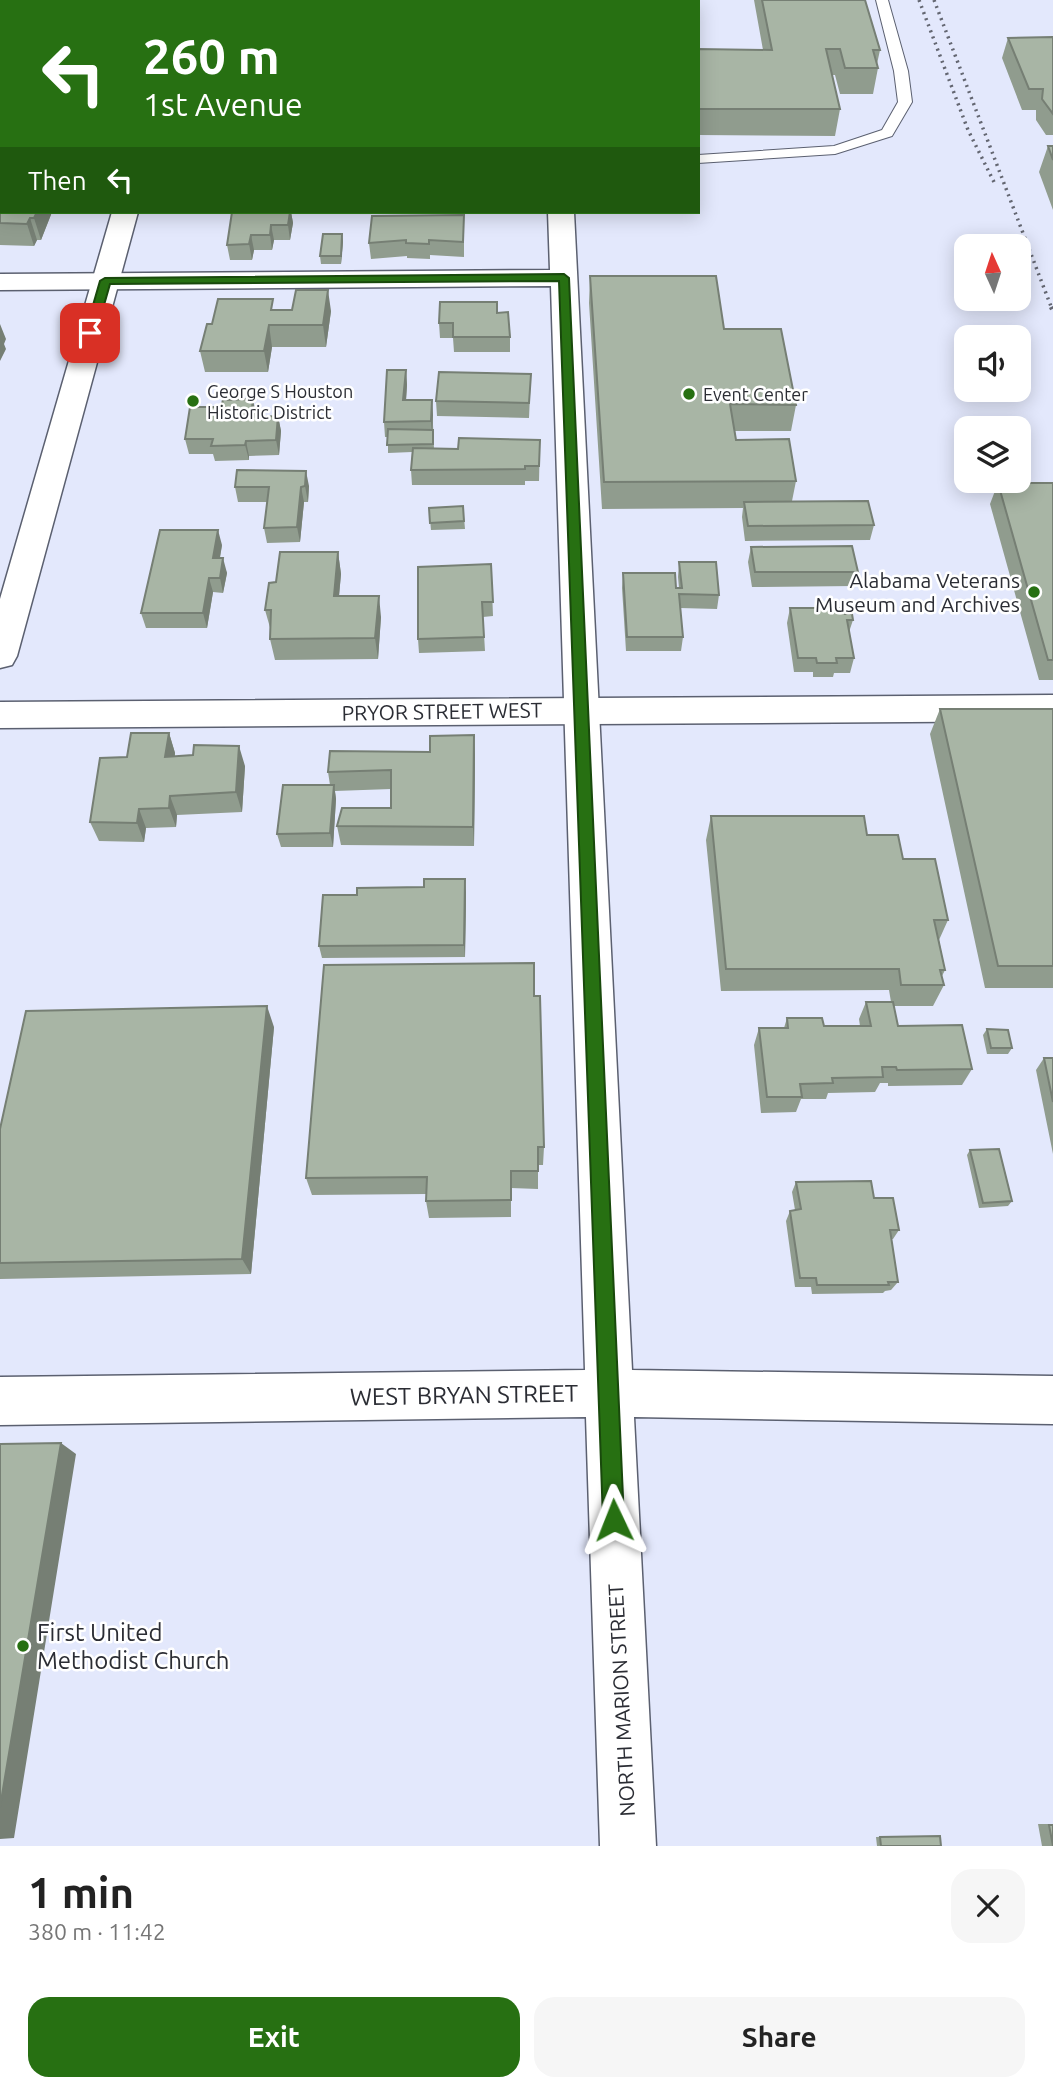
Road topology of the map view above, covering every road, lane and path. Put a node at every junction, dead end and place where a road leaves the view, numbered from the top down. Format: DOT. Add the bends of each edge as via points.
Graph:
graph roads {
  1 [pos="882,0"];
  2 [pos="700,159"];
  3 [pos="124,214"];
  4 [pos="561,214"];
  5 [pos="564,278"];
  6 [pos="105,281"];
  7 [pos="0,282"];
  8 [pos="0,656"];
  9 [pos="1053,708"];
  10 [pos="581,710"];
  11 [pos="0,715"];
  12 [pos="609,1393"];
  13 [pos="1053,1400"];
  14 [pos="0,1401"];
  15 [pos="628,1846"];
  1 -- 2 [label="lane" via="905,102 887,133 835,150"];
  3 -- 6 [label="street"];
  4 -- 5 [label="street, NORTH MARION STREET"];
  5 -- 6 [label="street"];
  5 -- 10 [label="street, NORTH MARION STREET"];
  6 -- 7 [label="street"];
  6 -- 8 [label="street"];
  9 -- 10 [label="street, PRYOR STREET WEST"];
  10 -- 11 [label="street, PRYOR STREET WEST"];
  10 -- 12 [label="street, NORTH MARION STREET"];
  12 -- 13 [label="street, WEST BRYAN STREET"];
  12 -- 14 [label="street, WEST BRYAN STREET"];
  12 -- 15 [label="street, NORTH MARION STREET"];
}
